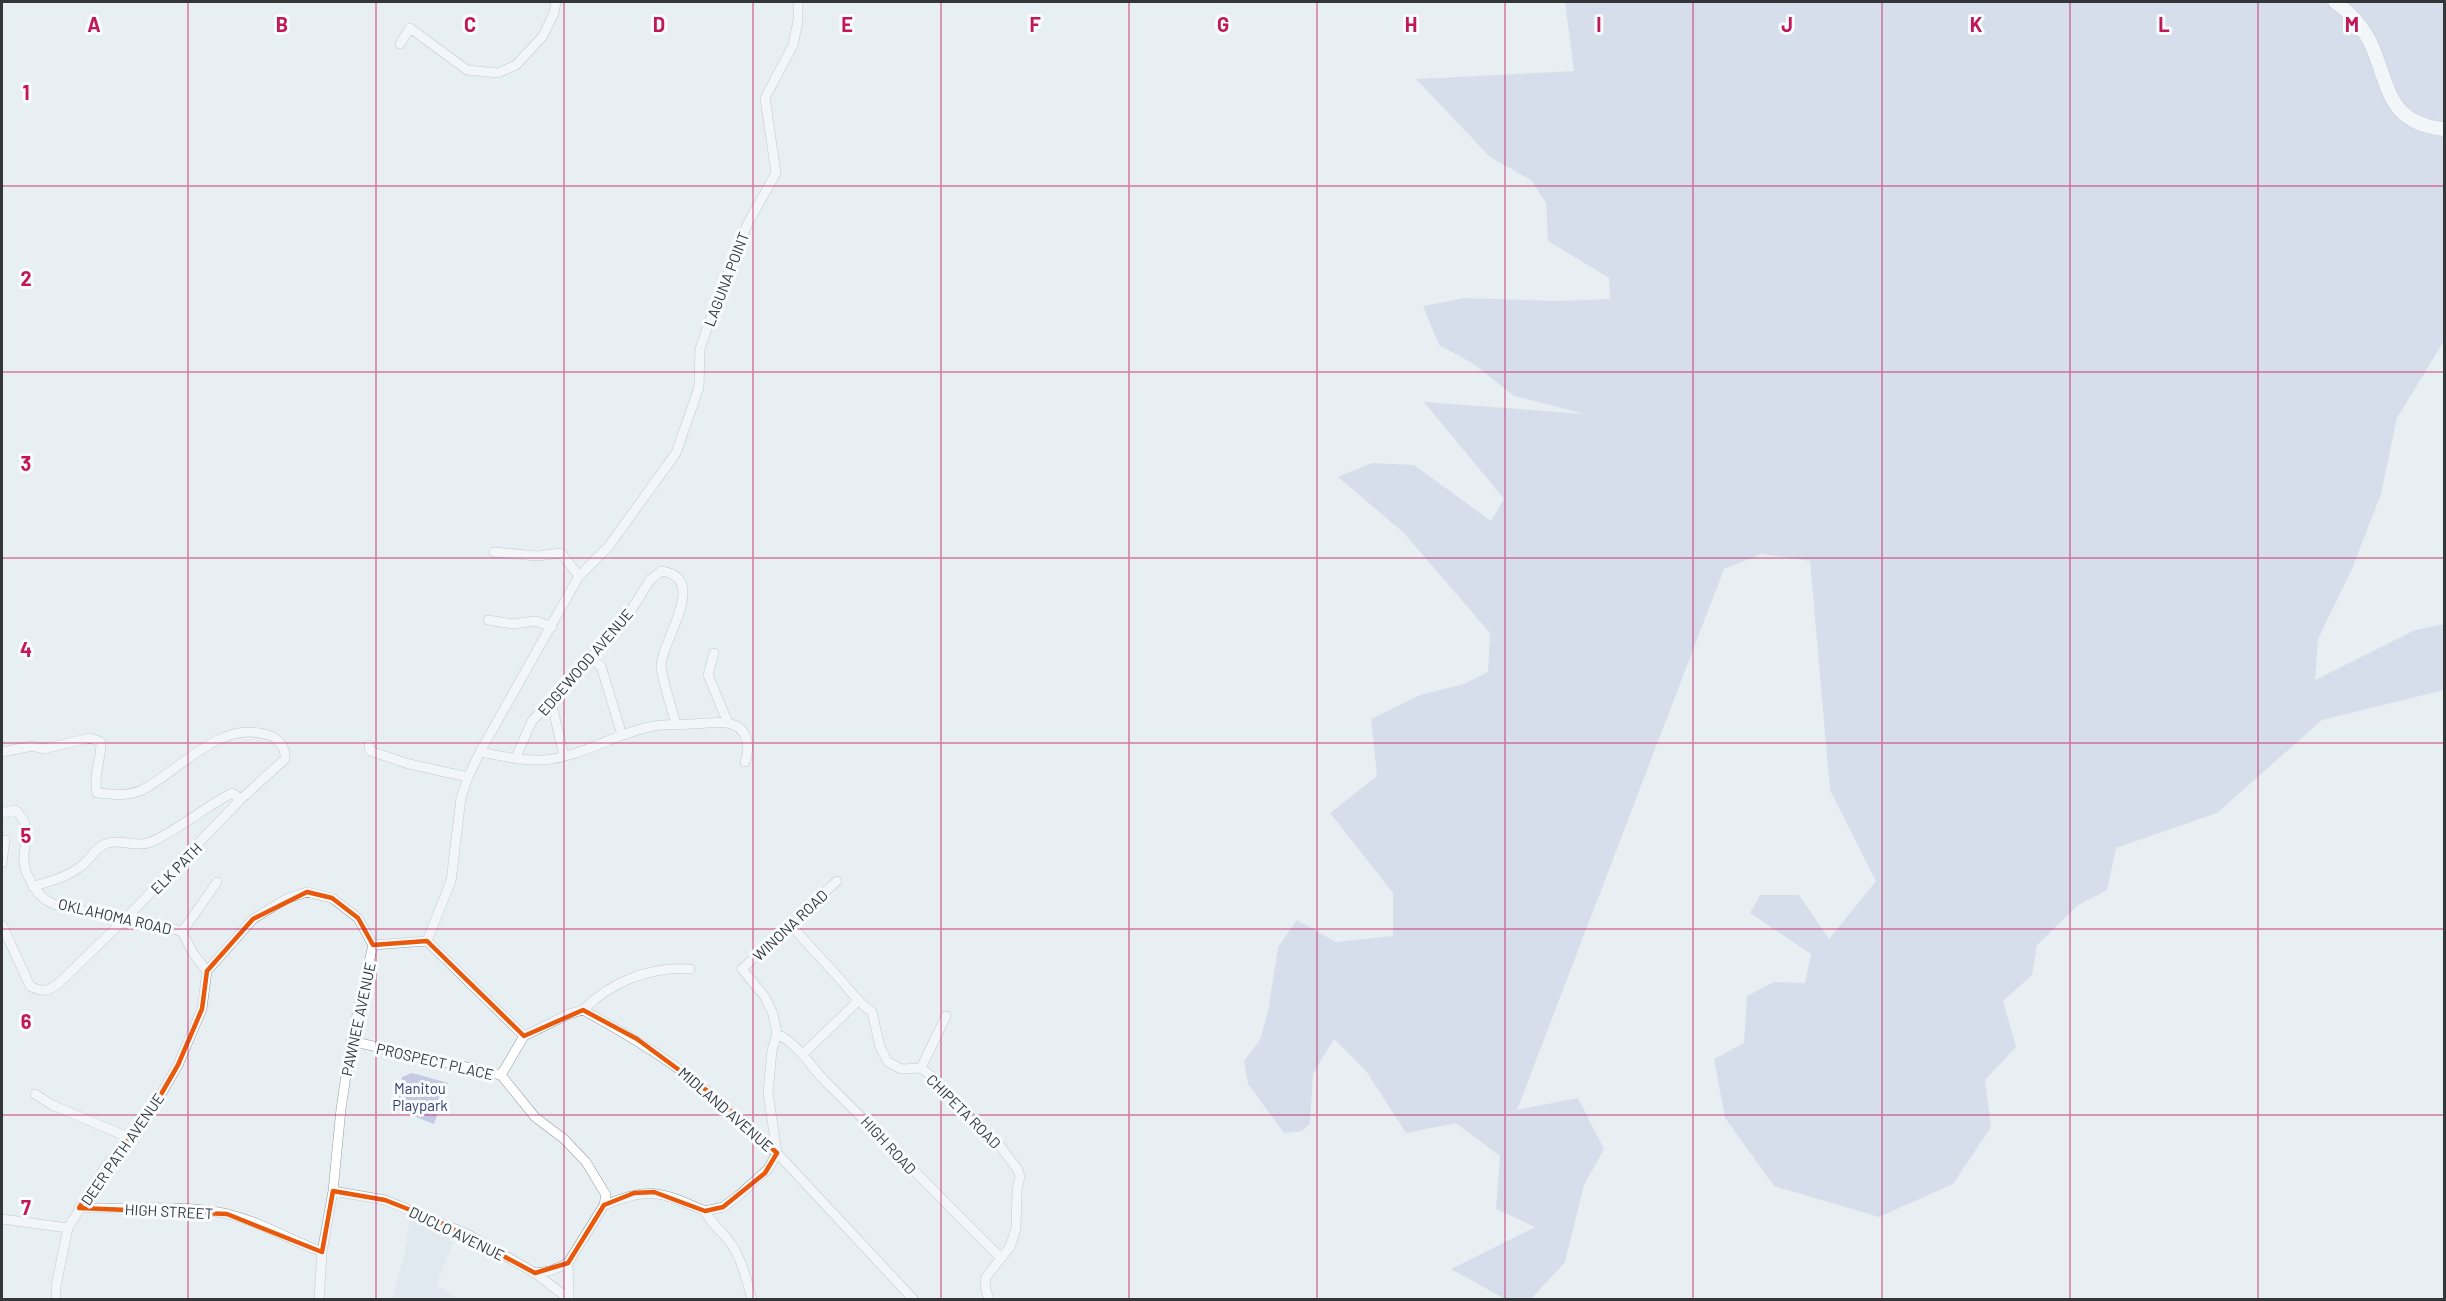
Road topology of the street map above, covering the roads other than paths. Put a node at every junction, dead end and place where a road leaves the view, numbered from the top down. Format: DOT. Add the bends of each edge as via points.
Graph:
graph roads {
  1 [pos="556,2"];
  2 [pos="798,2"];
  3 [pos="2335,2"];
  4 [pos="400,44"];
  5 [pos="2445,129"];
  6 [pos="494,552"];
  7 [pos="579,576"];
  8 [pos="488,620"];
  9 [pos="552,627"];
  10 [pos="714,652"];
  11 [pos="590,658"];
  12 [pos="550,701"];
  13 [pos="729,723"];
  14 [pos="676,725"];
  15 [pos="622,735"];
  16 [pos="369,745"];
  17 [pos="2,752"];
  18 [pos="480,752"];
  19 [pos="564,756"];
  20 [pos="515,759"];
  21 [pos="745,762"];
  22 [pos="468,777"];
  23 [pos="241,799"];
  24 [pos="2,813"];
  25 [pos="5,840"];
  26 [pos="2,862"];
  27 [pos="837,881"];
  28 [pos="217,882"];
  29 [pos="33,887"];
  30 [pos="127,917"];
  31 [pos="2,925"];
  32 [pos="791,925"];
  33 [pos="182,932"];
  34 [pos="428,940"];
  35 [pos="373,945"];
  36 [pos="690,969"];
  37 [pos="207,971"];
  38 [pos="857,1002"];
  39 [pos="583,1010"];
  40 [pos="946,1016"];
  41 [pos="777,1034"];
  42 [pos="524,1036"];
  43 [pos="351,1041"];
  44 [pos="803,1054"];
  45 [pos="921,1068"];
  46 [pos="501,1075"];
  47 [pos="35,1094"];
  48 [pos="128,1137"];
  49 [pos="777,1153"];
  50 [pos="333,1191"];
  51 [pos="604,1205"];
  52 [pos="79,1208"];
  53 [pos="705,1211"];
  54 [pos="2,1219"];
  55 [pos="69,1228"];
  56 [pos="322,1252"];
  57 [pos="1001,1258"];
  58 [pos="568,1263"];
  59 [pos="535,1273"];
  60 [pos="56,1299"];
  61 [pos="319,1299"];
  62 [pos="570,1299"];
  63 [pos="752,1299"];
  64 [pos="914,1299"];
  65 [pos="989,1299"];
  1 -- 4 [label="street" via="543,36 516,65 498,73 467,70 410,28"];
  2 -- 7 [label="street, LAGUNA POINT" via="793,45 765,98 776,173 748,223 719,294 700,349 699,387 676,453 609,546"];
  3 -- 5 [label="street" via="2371,42 2391,97 2406,116 2422,126"];
  6 -- 7 [label="street" via="537,556 561,553"];
  7 -- 9 [label="street"];
  8 -- 9 [label="street" via="512,624 536,621"];
  9 -- 18 [label="street"];
  10 -- 13 [label="street" via="708,675"];
  11 -- 12 [label="street, EDGEWOOD AVENUE"];
  11 -- 14 [label="street, EDGEWOOD AVENUE" via="623,623 650,580 661,571 673,573 684,594 661,666"];
  11 -- 15 [label="street" via="601,666"];
  12 -- 19 [label="street"];
  12 -- 20 [label="street, EDGEWOOD AVENUE" via="532,721"];
  13 -- 14 [label="street"];
  13 -- 21 [label="street" via="748,739"];
  14 -- 15 [label="street" via="654,726"];
  15 -- 19 [label="street" via="596,748"];
  16 -- 22 [label="street" via="370,751 409,764"];
  17 -- 23 [label="street, ELK PATH" via="32,746 44,749 90,738 101,742 94,783 97,793 124,796 142,790 184,760 228,736 252,731 273,736 284,748 285,759"];
  18 -- 20 [label="street"];
  18 -- 22 [label="street"];
  19 -- 20 [label="street"];
  22 -- 34 [label="street" via="461,798 452,881"];
  23 -- 29 [label="street" via="232,793 151,843 100,846 82,867"];
  23 -- 30 [label="street, ELK PATH"];
  24 -- 29 [label="street" via="15,810 24,818 25,870"];
  25 -- 26 [label="street"];
  27 -- 32 [label="street, WINONA ROAD"];
  28 -- 33 [label="street"];
  29 -- 30 [label="street, OKLAHOMA ROAD" via="46,900 64,907"];
  30 -- 31 [label="street, ELK PATH" via="48,991 30,986"];
  30 -- 33 [label="street, OKLAHOMA ROAD"];
  32 -- 38 [label="street, CHIPETA ROAD"];
  32 -- 41 [label="street, WINONA ROAD" via="742,969 765,998"];
  33 -- 37 [label="street, OKLAHOMA ROAD"];
  34 -- 35 [label="street, PAWNEE AVENUE"];
  34 -- 42 [label="street"];
  35 -- 37 [label="street" via="358,918 332,898 307,892 286,898 253,919"];
  35 -- 43 [label="street, PAWNEE AVENUE"];
  36 -- 39 [label="street" via="671,968 629,979 597,996"];
  37 -- 48 [label="street, DEER PATH AVENUE" via="202,1009 178,1065 149,1115"];
  38 -- 44 [label="street"];
  38 -- 45 [label="street, CHIPETA ROAD" via="872,1012 880,1047 888,1062 901,1069"];
  39 -- 42 [label="street"];
  39 -- 49 [label="street, MIDLAND AVENUE" via="671,1062"];
  40 -- 45 [label="street"];
  41 -- 44 [label="street, HIGH ROAD"];
  41 -- 49 [label="street" via="768,1093"];
  42 -- 46 [label="street"];
  43 -- 46 [label="street, PROSPECT PLACE"];
  43 -- 50 [label="street, PAWNEE AVENUE"];
  44 -- 57 [label="street, HIGH ROAD"];
  45 -- 57 [label="street, CHIPETA ROAD" via="995,1138 1020,1177 1016,1229"];
  46 -- 51 [label="street, PROSPECT PLACE" via="535,1117 586,1162 606,1195"];
  47 -- 48 [label="street"];
  48 -- 52 [label="street, DEER PATH AVENUE"];
  49 -- 53 [label="street" via="768,1169 738,1196 723,1207"];
  49 -- 64 [label="street, MIDLAND AVENUE"];
  50 -- 56 [label="street, PAWNEE AVENUE"];
  50 -- 59 [label="street, DUCLO AVENUE" via="385,1200 436,1220"];
  51 -- 53 [label="street" via="634,1193 654,1192"];
  51 -- 58 [label="street"];
  52 -- 55 [label="street, DEER PATH AVENUE"];
  52 -- 56 [label="street, HIGH STREET" via="227,1214"];
  53 -- 63 [label="street" via="730,1241"];
  54 -- 55 [label="street"];
  55 -- 60 [label="street, DEER PATH AVENUE"];
  56 -- 61 [label="street, PAWNEE AVENUE"];
  57 -- 65 [label="street" via="986,1277"];
  58 -- 59 [label="street"];
  58 -- 62 [label="street"];
  59 -- 62 [label="street, DUCLO AVENUE"];
}
